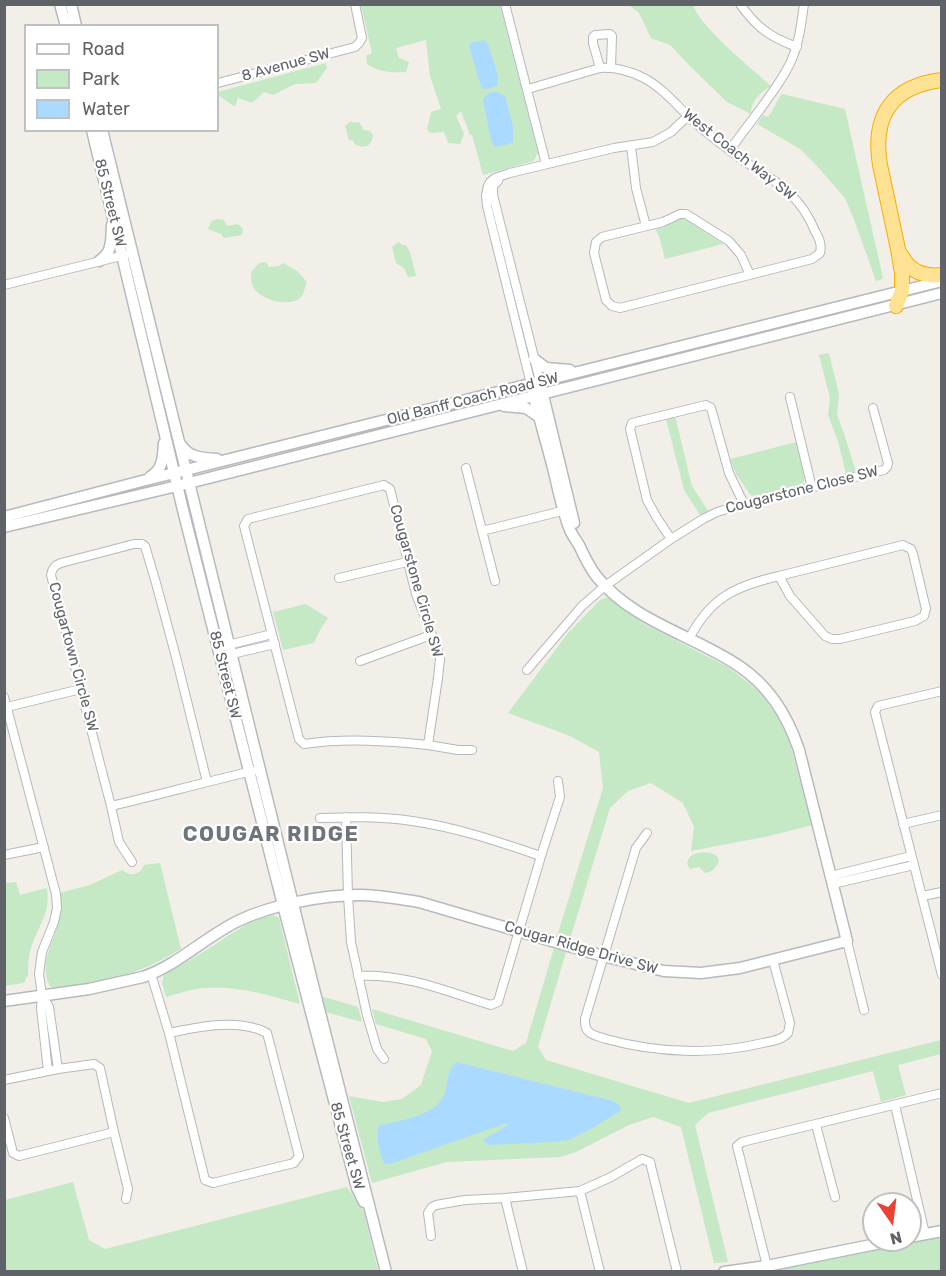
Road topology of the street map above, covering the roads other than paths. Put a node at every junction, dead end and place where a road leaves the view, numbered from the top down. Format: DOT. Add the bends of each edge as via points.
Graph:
graph roads {
  1 [pos="60,4"];
  2 [pos="71,4"];
  3 [pos="355,4"];
  4 [pos="506,4"];
  5 [pos="740,4"];
  6 [pos="804,4"];
  7 [pos="65,24"];
  8 [pos="76,24"];
  9 [pos="797,47"];
  10 [pos="611,67"];
  11 [pos="600,68"];
  12 [pos="942,80"];
  13 [pos="219,83"];
  14 [pos="528,89"];
  15 [pos="688,116"];
  16 [pos="92,132"];
  17 [pos="102,132"];
  18 [pos="631,146"];
  19 [pos="730,150"];
  20 [pos="546,164"];
  21 [pos="113,215"];
  22 [pos="646,226"];
  23 [pos="898,249"];
  24 [pos="127,254"];
  25 [pos="99,261"];
  26 [pos="750,275"];
  27 [pos="942,275"];
  28 [pos="942,281"];
  29 [pos="4,285"];
  30 [pos="902,291"];
  31 [pos="942,293"];
  32 [pos="896,306"];
  33 [pos="520,321"];
  34 [pos="534,359"];
  35 [pos="592,369"];
  36 [pos="537,388"];
  37 [pos="790,397"];
  38 [pos="492,405"];
  39 [pos="873,408"];
  40 [pos="539,418"];
  41 [pos="164,428"];
  42 [pos="178,439"];
  43 [pos="240,457"];
  44 [pos="557,467"];
  45 [pos="466,468"];
  46 [pos="180,472"];
  47 [pos="142,481"];
  48 [pos="183,484"];
  49 [pos="812,488"];
  50 [pos="123,498"];
  51 [pos="744,504"];
  52 [pos="183,510"];
  53 [pos="567,510"];
  54 [pos="4,517"];
  55 [pos="4,528"];
  56 [pos="482,531"];
  57 [pos="670,539"];
  58 [pos="407,562"];
  59 [pos="779,576"];
  60 [pos="339,578"];
  61 [pos="495,581"];
  62 [pos="605,586"];
  63 [pos="272,634"];
  64 [pos="431,634"];
  65 [pos="689,639"];
  66 [pos="275,644"];
  67 [pos="225,651"];
  68 [pos="360,661"];
  69 [pos="527,670"];
  70 [pos="81,689"];
  71 [pos="942,691"];
  72 [pos="4,697"];
  73 [pos="7,707"];
  74 [pos="428,745"];
  75 [pos="472,750"];
  76 [pos="254,770"];
  77 [pos="558,780"];
  78 [pos="207,782"];
  79 [pos="111,807"];
  80 [pos="942,814"];
  81 [pos="346,817"];
  82 [pos="320,818"];
  83 [pos="903,824"];
  84 [pos="646,833"];
  85 [pos="44,847"];
  86 [pos="4,855"];
  87 [pos="541,856"];
  88 [pos="911,856"];
  89 [pos="132,862"];
  90 [pos="914,865"];
  91 [pos="832,880"];
  92 [pos="942,892"];
  93 [pos="348,896"];
  94 [pos="922,896"];
  95 [pos="288,904"];
  96 [pos="519,931"];
  97 [pos="847,941"];
  98 [pos="603,957"];
  99 [pos="773,960"];
  100 [pos="151,974"];
  101 [pos="942,975"];
  102 [pos="358,976"];
  103 [pos="42,995"];
  104 [pos="4,1001"];
  105 [pos="864,1010"];
  106 [pos="170,1033"];
  107 [pos="384,1059"];
  108 [pos="58,1069"];
  109 [pos="48,1071"];
  110 [pos="4,1080"];
  111 [pos="942,1093"];
  112 [pos="895,1105"];
  113 [pos="4,1118"];
  114 [pos="816,1125"];
  115 [pos="114,1132"];
  116 [pos="580,1191"];
  117 [pos="835,1197"];
  118 [pos="505,1198"];
  119 [pos="126,1199"];
  120 [pos="942,1231"];
  121 [pos="926,1234"];
  122 [pos="922,1235"];
  123 [pos="431,1236"];
  124 [pos="862,1247"];
  125 [pos="767,1266"];
  126 [pos="386,1272"];
  127 [pos="523,1272"];
  128 [pos="600,1272"];
  129 [pos="677,1272"];
  130 [pos="724,1272"];
  1 -- 7 [label="main road"];
  2 -- 8 [label="main road"];
  3 -- 13 [label="street, 8 Avenue SW" via="362,38 355,47"];
  4 -- 14 [label="street"];
  5 -- 9 [label="street" via="761,29"];
  6 -- 9 [label="street"];
  9 -- 19 [label="street" via="787,70"];
  10 -- 11 [label="street, West Coach Way SW"];
  10 -- 11 [label="street" via="612,36 595,35 593,43"];
  10 -- 15 [label="street, West Coach Way SW" via="647,80"];
  11 -- 14 [label="street, West Coach Way SW"];
  12 -- 23 [label="highway" via="927,81 898,96 888,107 878,132 880,165"];
  14 -- 20 [label="street"];
  15 -- 18 [label="street" via="662,138"];
  15 -- 19 [label="street, West Coach Way SW"];
  16 -- 21 [label="main road, 85 Street SW"];
  17 -- 24 [label="main road, 85 Street SW"];
  18 -- 20 [label="street"];
  18 -- 22 [label="street"];
  19 -- 26 [label="street, West Coach Way SW" via="793,196 813,225 821,247 812,260"];
  20 -- 33 [label="street" via="510,173 492,183"];
  21 -- 24 [label="main road, 85 Street SW"];
  21 -- 25 [label="main road" via="111,247"];
  22 -- 26 [label="street" via="680,214 690,215 729,241"];
  22 -- 26 [label="street" via="596,242 594,253 606,300 612,306 620,308"];
  23 -- 27 [label="highway" via="914,270 929,276"];
  23 -- 30 [label="highway"];
  24 -- 25 [label="street"];
  24 -- 41 [label="main road, 85 Street SW"];
  24 -- 42 [label="main road, 85 Street SW"];
  25 -- 29 [label="street"];
  28 -- 30 [label="main road, Old Banff Coach Road SW"];
  30 -- 32 [label="highway"];
  30 -- 35 [label="main road, Old Banff Coach Road SW"];
  31 -- 32 [label="main road, Old Banff Coach Road SW"];
  32 -- 36 [label="main road, Old Banff Coach Road SW"];
  33 -- 34 [label="street"];
  33 -- 36 [label="street"];
  34 -- 35 [label="main road" via="549,369"];
  34 -- 36 [label="street"];
  35 -- 36 [label="main road, Old Banff Coach Road SW"];
  36 -- 38 [label="main road, Old Banff Coach Road SW"];
  36 -- 40 [label="main road"];
  36 -- 43 [label="main road, Old Banff Coach Road SW"];
  36 -- 44 [label="main road"];
  37 -- 49 [label="street"];
  38 -- 40 [label="main road" via="526,408"];
  38 -- 48 [label="main road, Old Banff Coach Road SW"];
  39 -- 49 [label="street, Cougarstone Close SW" via="888,463 886,469"];
  40 -- 44 [label="main road"];
  41 -- 46 [label="main road, 85 Street SW"];
  41 -- 47 [label="main road" via="161,466"];
  42 -- 43 [label="main road" via="185,451 197,457"];
  42 -- 46 [label="main road, 85 Street SW"];
  43 -- 46 [label="main road, Old Banff Coach Road SW"];
  44 -- 53 [label="main road"];
  45 -- 56 [label="street"];
  46 -- 47 [label="main road, Old Banff Coach Road SW"];
  46 -- 48 [label="main road, 85 Street SW"];
  47 -- 54 [label="main road, Old Banff Coach Road SW"];
  48 -- 50 [label="main road, Old Banff Coach Road SW"];
  48 -- 52 [label="main road, 85 Street SW"];
  48 -- 67 [label="main road, 85 Street SW"];
  49 -- 51 [label="street, Cougarstone Close SW"];
  50 -- 52 [label="main road" via="168,496"];
  50 -- 55 [label="main road, Old Banff Coach Road SW"];
  51 -- 57 [label="street, Cougarstone Close SW" via="717,512"];
  51 -- 57 [label="street" via="726,466 711,408 706,405 632,423 630,429 647,500"];
  52 -- 67 [label="main road, 85 Street SW"];
  53 -- 56 [label="street"];
  53 -- 62 [label="main road" via="572,534 590,568"];
  56 -- 61 [label="street"];
  57 -- 62 [label="street, Cougarstone Close SW"];
  58 -- 60 [label="street"];
  58 -- 63 [label="street, Cougarstone Circle SW" via="390,489 384,485 248,519 244,526"];
  58 -- 64 [label="street, Cougarstone Circle SW"];
  59 -- 59 [label="street" via="903,545 913,554 926,609 924,616 915,621 832,639 798,606"];
  59 -- 65 [label="street" via="744,586 723,598 703,615"];
  62 -- 65 [label="main road" via="630,608"];
  62 -- 69 [label="street, Cougarstone Close SW" via="582,606"];
  63 -- 66 [label="street, Cougarstone Circle SW"];
  63 -- 67 [label="street"];
  64 -- 68 [label="street"];
  64 -- 74 [label="street, Cougarstone Circle SW" via="440,659"];
  65 -- 91 [label="main road" via="756,679 782,710 799,750"];
  66 -- 67 [label="street"];
  66 -- 74 [label="street, Cougarstone Circle SW" via="299,740 304,744 357,741"];
  67 -- 76 [label="main road, 85 Street SW"];
  70 -- 73 [label="street"];
  70 -- 78 [label="street, Cougartown Circle SW" via="52,572 61,562 142,544 156,583"];
  70 -- 79 [label="street, Cougartown Circle SW"];
  71 -- 83 [label="street" via="878,706 875,712"];
  72 -- 73 [label="street"];
  73 -- 85 [label="street"];
  74 -- 75 [label="street"];
  76 -- 78 [label="street"];
  76 -- 95 [label="main road, 85 Street SW"];
  77 -- 87 [label="street" via="560,797"];
  78 -- 79 [label="street"];
  79 -- 89 [label="street, Cougartown Circle SW" via="119,842"];
  80 -- 83 [label="street"];
  81 -- 82 [label="street"];
  81 -- 87 [label="street" via="432,824"];
  81 -- 93 [label="street"];
  83 -- 88 [label="street"];
  84 -- 98 [label="street" via="636,848"];
  85 -- 86 [label="street"];
  85 -- 103 [label="street" via="57,908 39,962"];
  87 -- 96 [label="street"];
  88 -- 90 [label="street"];
  88 -- 91 [label="street"];
  90 -- 91 [label="street"];
  90 -- 94 [label="street"];
  91 -- 97 [label="main road"];
  92 -- 94 [label="street"];
  93 -- 95 [label="main road, Cougar Ridge Drive SW"];
  93 -- 96 [label="main road, Cougar Ridge Drive SW" via="418,902"];
  93 -- 102 [label="street"];
  94 -- 101 [label="street"];
  95 -- 100 [label="main road, Cougar Ridge Drive SW" via="238,921"];
  95 -- 126 [label="main road, 85 Street SW" via="357,1188 371,1216"];
  96 -- 98 [label="main road, Cougar Ridge Drive SW"];
  96 -- 102 [label="street" via="498,1002 491,1005 392,977"];
  97 -- 99 [label="main road, Cougar Ridge Drive SW"];
  97 -- 105 [label="street"];
  98 -- 99 [label="main road, Cougar Ridge Drive SW" via="687,973 719,972"];
  98 -- 99 [label="street" via="585,1019 588,1032 644,1047 699,1052 754,1045 788,1033 790,1023"];
  100 -- 103 [label="main road, Cougar Ridge Drive SW" via="104,987"];
  100 -- 106 [label="street"];
  102 -- 107 [label="street" via="377,1049"];
  103 -- 104 [label="main road, Cougar Ridge Drive SW"];
  103 -- 108 [label="street" via="49,1007"];
  103 -- 109 [label="street"];
  106 -- 106 [label="street" via="206,1180 213,1183 294,1163 299,1156 267,1034 260,1029 222,1025"];
  108 -- 109 [label="street"];
  108 -- 115 [label="street" via="94,1064 100,1068"];
  109 -- 110 [label="street"];
  111 -- 112 [label="street"];
  112 -- 114 [label="street"];
  112 -- 121 [label="street"];
  113 -- 115 [label="street" via="13,1153 19,1156"];
  114 -- 117 [label="street"];
  114 -- 125 [label="street" via="737,1146"];
  115 -- 119 [label="street" via="128,1189"];
  116 -- 118 [label="street"];
  116 -- 128 [label="street"];
  116 -- 129 [label="street" via="642,1159 650,1162"];
  118 -- 123 [label="street" via="434,1206 428,1213"];
  118 -- 127 [label="street"];
  120 -- 121 [label="main road"];
  121 -- 122 [label="main road"];
  124 -- 125 [label="main road"];
  125 -- 130 [label="main road"];
}
